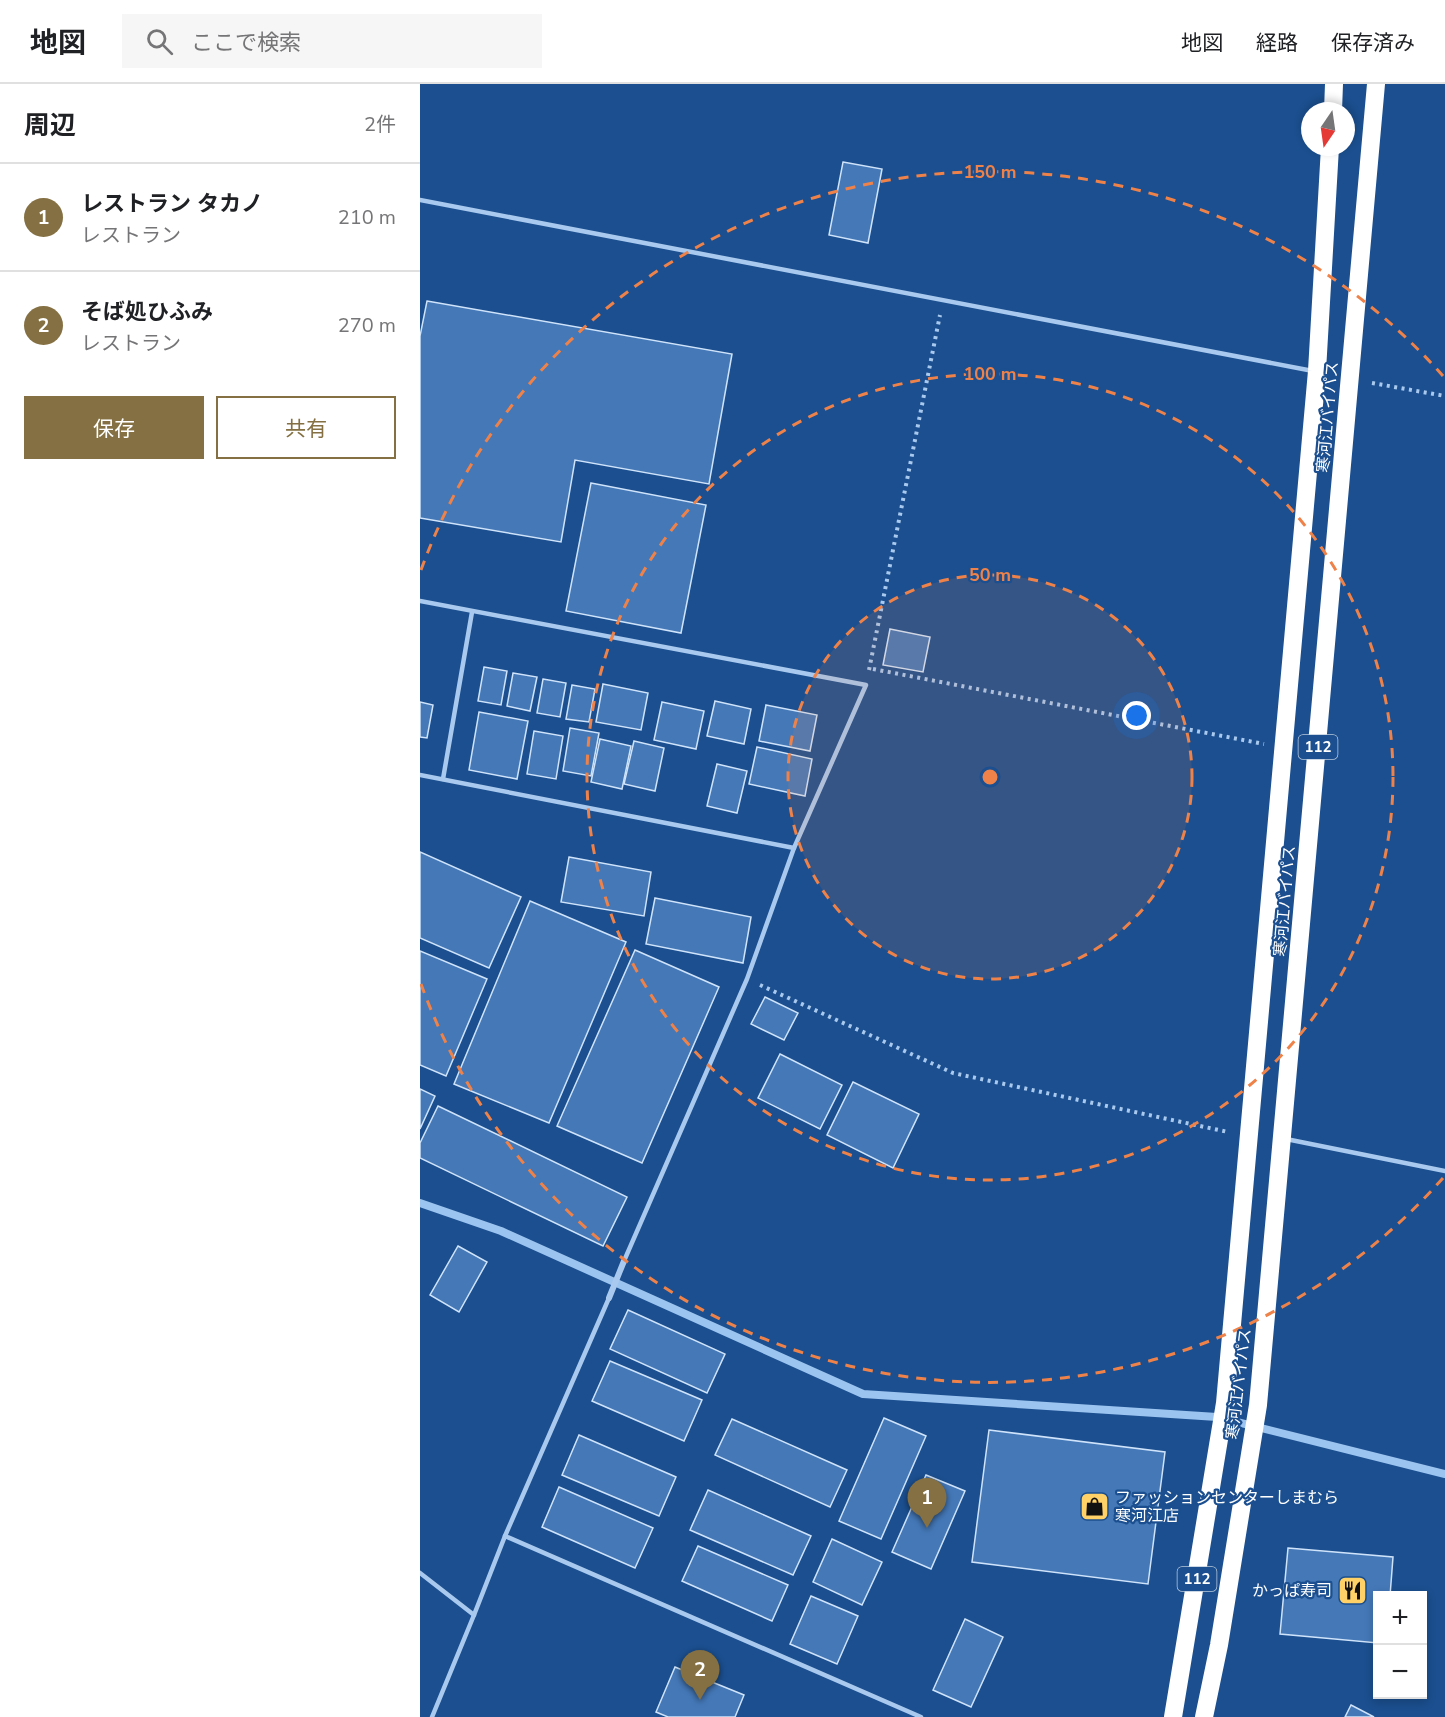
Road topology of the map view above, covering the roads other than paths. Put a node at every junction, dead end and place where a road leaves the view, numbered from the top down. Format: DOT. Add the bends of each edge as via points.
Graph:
graph roads {
  1 [pos="1334,84"];
  2 [pos="1376,84"];
  3 [pos="1333,102"];
  4 [pos="1329,156"];
  5 [pos="420,200"];
  6 [pos="1317,372"];
  7 [pos="420,601"];
  8 [pos="472,612"];
  9 [pos="420,775"];
  10 [pos="443,779"];
  11 [pos="794,848"];
  12 [pos="1283,1138"];
  13 [pos="1445,1171"];
  14 [pos="624,1261"];
  15 [pos="609,1298"];
  16 [pos="505,1536"];
  17 [pos="420,1573"];
  18 [pos="474,1615"];
  19 [pos="432,1717"];
  20 [pos="921,1717"];
  21 [pos="1173,1717"];
  22 [pos="1204,1717"];
  1 -- 3 [label="highway"];
  2 -- 12 [label="highway, 寒河江バイパス / 112"];
  4 -- 6 [label="highway, 寒河江バイパス / 112"];
  5 -- 6 [label="lane"];
  6 -- 21 [label="highway, 寒河江バイパス / 112" via="1225,1403"];
  7 -- 8 [label="lane"];
  8 -- 10 [label="lane"];
  8 -- 11 [label="lane" via="866,685"];
  9 -- 10 [label="lane"];
  10 -- 11 [label="lane"];
  11 -- 14 [label="lane" via="747,980"];
  12 -- 13 [label="lane"];
  12 -- 22 [label="highway, 寒河江バイパス / 112" via="1257,1409"];
  14 -- 15 [label="street"];
  15 -- 16 [label="lane"];
  16 -- 18 [label="lane"];
  16 -- 20 [label="lane"];
  17 -- 18 [label="lane"];
  18 -- 19 [label="lane"];
}
